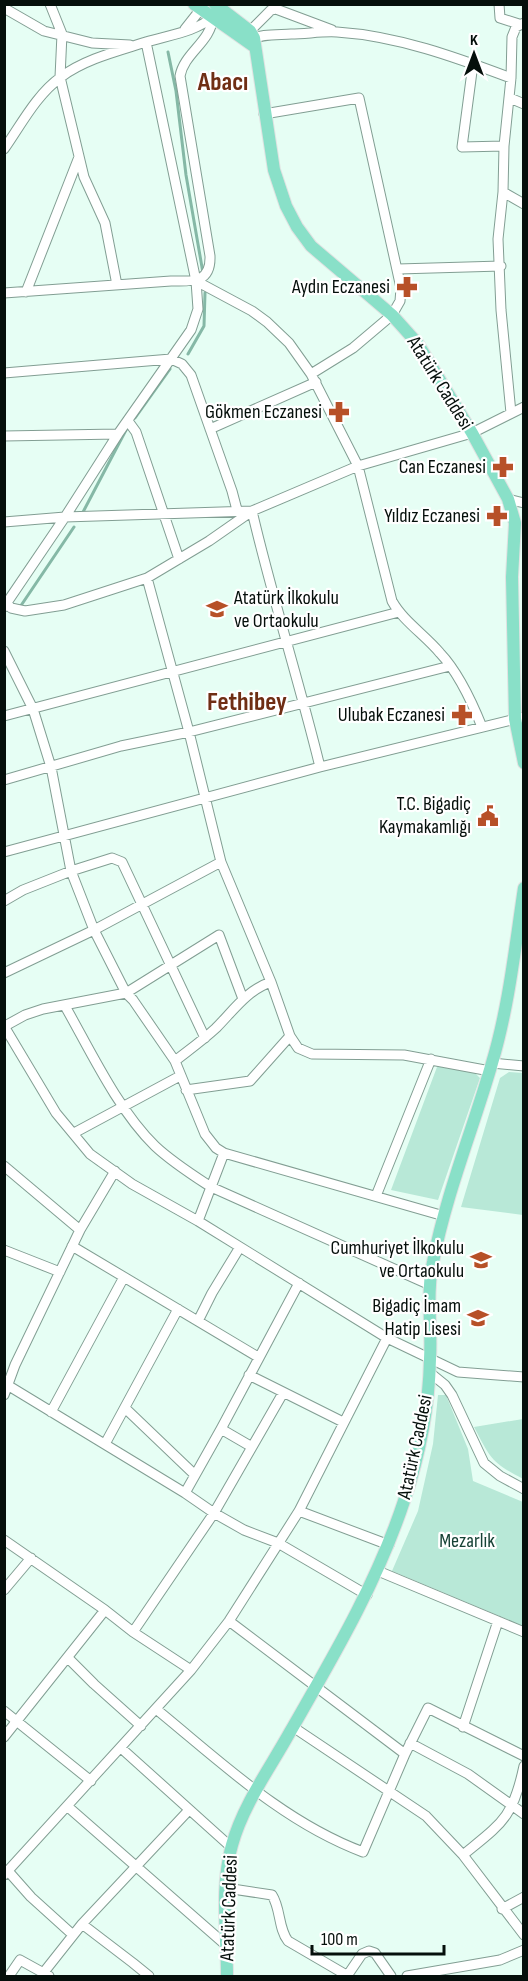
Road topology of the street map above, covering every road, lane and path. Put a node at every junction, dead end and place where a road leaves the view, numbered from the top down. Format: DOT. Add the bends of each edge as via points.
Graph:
graph roads {
  1 [pos="50,4"];
  2 [pos="499,4"];
  3 [pos="199,6"];
  4 [pos="274,7"];
  5 [pos="4,8"];
  6 [pos="216,10"];
  7 [pos="521,24"];
  8 [pos="183,31"];
  9 [pos="337,32"];
  10 [pos="62,34"];
  11 [pos="250,39"];
  12 [pos="146,42"];
  13 [pos="135,46"];
  14 [pos="473,64"];
  15 [pos="60,77"];
  16 [pos="511,78"];
  17 [pos="510,98"];
  18 [pos="524,104"];
  19 [pos="264,114"];
  20 [pos="504,146"];
  21 [pos="4,149"];
  22 [pos="79,157"];
  23 [pos="503,192"];
  24 [pos="524,204"];
  25 [pos="501,266"];
  26 [pos="398,269"];
  27 [pos="196,281"];
  28 [pos="117,285"];
  29 [pos="26,292"];
  30 [pos="4,293"];
  31 [pos="392,315"];
  32 [pos="171,359"];
  33 [pos="4,373"];
  34 [pos="314,378"];
  35 [pos="524,407"];
  36 [pos="511,413"];
  37 [pos="128,421"];
  38 [pos="210,429"];
  39 [pos="472,433"];
  40 [pos="118,434"];
  41 [pos="4,436"];
  42 [pos="358,466"];
  43 [pos="508,499"];
  44 [pos="524,503"];
  45 [pos="237,510"];
  46 [pos="252,511"];
  47 [pos="164,515"];
  48 [pos="65,517"];
  49 [pos="4,522"];
  50 [pos="179,559"];
  51 [pos="147,579"];
  52 [pos="5,603"];
  53 [pos="399,612"];
  54 [pos="285,644"];
  55 [pos="4,651"];
  56 [pos="450,666"];
  57 [pos="172,674"];
  58 [pos="518,681"];
  59 [pos="304,702"];
  60 [pos="33,709"];
  61 [pos="4,716"];
  62 [pos="519,718"];
  63 [pos="482,727"];
  64 [pos="189,732"];
  65 [pos="524,763"];
  66 [pos="51,767"];
  67 [pos="320,767"];
  68 [pos="4,780"];
  69 [pos="205,797"];
  70 [pos="64,836"];
  71 [pos="4,852"];
  72 [pos="220,862"];
  73 [pos="71,871"];
  74 [pos="524,888"];
  75 [pos="4,901"];
  76 [pos="142,903"];
  77 [pos="94,930"];
  78 [pos="170,964"];
  79 [pos="4,973"];
  80 [pos="271,982"];
  81 [pos="126,993"];
  82 [pos="243,999"];
  83 [pos="65,1006"];
  84 [pos="4,1026"];
  85 [pos="290,1036"];
  86 [pos="205,1038"];
  87 [pos="9,1042"];
  88 [pos="431,1059"];
  89 [pos="175,1061"];
  90 [pos="524,1066"];
  91 [pos="491,1067"];
  92 [pos="180,1076"];
  93 [pos="186,1090"];
  94 [pos="123,1106"];
  95 [pos="74,1133"];
  96 [pos="224,1153"];
  97 [pos="4,1166"];
  98 [pos="115,1171"];
  99 [pos="211,1186"];
  100 [pos="376,1197"];
  101 [pos="444,1216"];
  102 [pos="198,1221"];
  103 [pos="80,1230"];
  104 [pos="72,1246"];
  105 [pos="240,1247"];
  106 [pos="4,1251"];
  107 [pos="60,1272"];
  108 [pos="124,1277"];
  109 [pos="299,1283"];
  110 [pos="430,1285"];
  111 [pos="178,1309"];
  112 [pos="198,1321"];
  113 [pos="387,1338"];
  114 [pos="258,1357"];
  115 [pos="430,1365"];
  116 [pos="249,1375"];
  117 [pos="524,1377"];
  118 [pos="7,1384"];
  119 [pos="284,1393"];
  120 [pos="4,1395"];
  121 [pos="125,1408"];
  122 [pos="51,1412"];
  123 [pos="344,1422"];
  124 [pos="221,1429"];
  125 [pos="105,1444"];
  126 [pos="252,1448"];
  127 [pos="195,1474"];
  128 [pos="524,1489"];
  129 [pos="185,1493"];
  130 [pos="298,1511"];
  131 [pos="214,1514"];
  132 [pos="4,1540"];
  133 [pos="278,1543"];
  134 [pos="389,1545"];
  135 [pos="31,1558"];
  136 [pos="378,1571"];
  137 [pos="4,1590"];
  138 [pos="366,1595"];
  139 [pos="105,1610"];
  140 [pos="229,1621"];
  141 [pos="498,1621"];
  142 [pos="133,1632"];
  143 [pos="524,1632"];
  144 [pos="68,1658"];
  145 [pos="191,1670"];
  146 [pos="316,1687"];
  147 [pos="156,1709"];
  148 [pos="4,1710"];
  149 [pos="18,1720"];
  150 [pos="141,1726"];
  151 [pos="293,1726"];
  152 [pos="463,1727"];
  153 [pos="4,1737"];
  154 [pos="410,1743"];
  155 [pos="121,1748"];
  156 [pos="405,1754"];
  157 [pos="524,1756"];
  158 [pos="524,1766"];
  159 [pos="91,1780"];
  160 [pos="390,1791"];
  161 [pos="256,1792"];
  162 [pos="67,1806"];
  163 [pos="512,1807"];
  164 [pos="189,1810"];
  165 [pos="524,1814"];
  166 [pos="231,1846"];
  167 [pos="463,1855"];
  168 [pos="136,1867"];
  169 [pos="6,1873"];
  170 [pos="226,1888"];
  171 [pos="524,1897"];
  172 [pos="502,1909"];
  173 [pos="82,1924"];
  174 [pos="74,1935"];
  175 [pos="524,1935"];
  176 [pos="227,1946"];
  177 [pos="524,1950"];
  178 [pos="47,1974"];
  179 [pos="348,1976"];
  180 [pos="9,1977"];
  181 [pos="149,1977"];
  182 [pos="227,1977"];
  183 [pos="391,1977"];
  184 [pos="407,1977"];
  1 -- 10 [label="street"];
  2 -- 7 [label="street" via="500,18"];
  3 -- 6 [label="main road"];
  3 -- 8 [label="street"];
  4 -- 9 [label="street"];
  4 -- 11 [label="street"];
  5 -- 10 [label="street" via="44,31"];
  6 -- 8 [label="street" via="205,23"];
  6 -- 11 [label="main road"];
  6 -- 27 [label="street" via="209,33 185,62 180,76 210,256 207,271"];
  7 -- 16 [label="street" via="513,33"];
  8 -- 12 [label="street"];
  9 -- 11 [label="street"];
  9 -- 14 [label="street" via="393,40"];
  10 -- 13 [label="street" via="92,43"];
  10 -- 15 [label="street"];
  11 -- 19 [label="main road, Atatürk Caddesi"];
  12 -- 13 [label="street"];
  12 -- 27 [label="street"];
  13 -- 15 [label="street" via="85,63"];
  14 -- 16 [label="street"];
  14 -- 20 [label="street" via="462,147"];
  15 -- 21 [label="street" via="35,103"];
  15 -- 22 [label="street"];
  16 -- 17 [label="street"];
  17 -- 18 [label="street"];
  17 -- 20 [label="street"];
  19 -- 26 [label="street" via="359,98"];
  19 -- 31 [label="main road, Atatürk Caddesi" via="274,170 297,227 311,246"];
  20 -- 23 [label="street"];
  22 -- 28 [label="street" via="105,223"];
  22 -- 29 [label="street"];
  23 -- 24 [label="street"];
  23 -- 25 [label="street" via="498,225"];
  25 -- 26 [label="street"];
  25 -- 36 [label="street"];
  26 -- 31 [label="street" via="401,295"];
  27 -- 28 [label="street"];
  27 -- 32 [label="street" via="196,319"];
  27 -- 34 [label="street" via="267,322 289,343"];
  28 -- 29 [label="street"];
  29 -- 30 [label="street"];
  31 -- 34 [label="street"];
  31 -- 39 [label="main road, Atatürk Caddesi" via="418,344"];
  32 -- 33 [label="street"];
  32 -- 37 [label="street"];
  32 -- 38 [label="street" via="191,375"];
  34 -- 38 [label="street"];
  34 -- 42 [label="street"];
  35 -- 36 [label="street"];
  36 -- 39 [label="street"];
  37 -- 40 [label="street"];
  37 -- 47 [label="street" via="136,432"];
  38 -- 45 [label="street"];
  39 -- 42 [label="street"];
  39 -- 43 [label="main road, Atatürk Caddesi"];
  40 -- 41 [label="street"];
  40 -- 48 [label="street"];
  42 -- 46 [label="street"];
  42 -- 53 [label="street" via="390,594"];
  43 -- 44 [label="street"];
  43 -- 58 [label="main road, Atatürk Caddesi" via="515,523 512,577"];
  45 -- 46 [label="street"];
  45 -- 47 [label="street"];
  46 -- 50 [label="street"];
  46 -- 54 [label="street"];
  47 -- 48 [label="street"];
  47 -- 50 [label="street"];
  48 -- 49 [label="street"];
  48 -- 52 [label="street"];
  50 -- 51 [label="street"];
  51 -- 52 [label="street" via="64,605 19,611"];
  51 -- 57 [label="street"];
  53 -- 54 [label="street"];
  53 -- 56 [label="street"];
  54 -- 57 [label="street"];
  54 -- 59 [label="street"];
  55 -- 60 [label="street"];
  56 -- 59 [label="street"];
  56 -- 63 [label="street"];
  57 -- 60 [label="street"];
  57 -- 64 [label="street"];
  58 -- 62 [label="main road, Atatürk Caddesi"];
  59 -- 64 [label="street"];
  59 -- 67 [label="street"];
  60 -- 61 [label="street"];
  60 -- 66 [label="street"];
  62 -- 63 [label="street"];
  62 -- 65 [label="main road, Atatürk Caddesi"];
  63 -- 67 [label="street"];
  64 -- 66 [label="street" via="121,746"];
  64 -- 69 [label="street"];
  66 -- 68 [label="street"];
  66 -- 70 [label="street"];
  67 -- 69 [label="street"];
  69 -- 70 [label="street"];
  69 -- 72 [label="street"];
  70 -- 71 [label="street"];
  70 -- 73 [label="street"];
  72 -- 76 [label="street"];
  72 -- 80 [label="street"];
  73 -- 75 [label="street"];
  73 -- 76 [label="street" via="117,859"];
  73 -- 77 [label="street"];
  74 -- 91 [label="main road, Atatürk Caddesi" via="508,997"];
  76 -- 77 [label="street"];
  76 -- 78 [label="street"];
  77 -- 79 [label="street"];
  77 -- 81 [label="street"];
  78 -- 81 [label="street"];
  78 -- 82 [label="street" via="219,934"];
  78 -- 86 [label="street"];
  80 -- 82 [label="street"];
  80 -- 85 [label="street"];
  81 -- 83 [label="street"];
  81 -- 89 [label="street"];
  82 -- 86 [label="street"];
  83 -- 84 [label="street" via="25,1015"];
  83 -- 94 [label="street"];
  84 -- 87 [label="street"];
  85 -- 88 [label="street" via="298,1048 312,1054 395,1054"];
  85 -- 93 [label="street" via="250,1081"];
  86 -- 89 [label="street"];
  87 -- 95 [label="street" via="56,1113"];
  88 -- 91 [label="street"];
  88 -- 100 [label="street"];
  89 -- 92 [label="street"];
  90 -- 91 [label="street"];
  91 -- 101 [label="main road, Atatürk Caddesi"];
  92 -- 93 [label="street"];
  92 -- 94 [label="street"];
  93 -- 96 [label="street" via="205,1134"];
  94 -- 95 [label="street"];
  94 -- 99 [label="street" via="154,1145"];
  95 -- 98 [label="street" via="90,1154"];
  96 -- 99 [label="street"];
  96 -- 100 [label="street"];
  97 -- 103 [label="street"];
  98 -- 102 [label="street"];
  98 -- 103 [label="street"];
  99 -- 102 [label="street"];
  99 -- 110 [label="street"];
  100 -- 101 [label="street"];
  101 -- 110 [label="main road, Atatürk Caddesi"];
  102 -- 105 [label="street"];
  103 -- 104 [label="street"];
  104 -- 107 [label="street"];
  104 -- 108 [label="street"];
  105 -- 109 [label="street"];
  105 -- 112 [label="street"];
  106 -- 107 [label="street"];
  107 -- 118 [label="street"];
  108 -- 111 [label="street"];
  108 -- 122 [label="street"];
  109 -- 113 [label="street"];
  109 -- 114 [label="street"];
  110 -- 115 [label="main road, Atatürk Caddesi"];
  111 -- 112 [label="street"];
  111 -- 121 [label="street"];
  112 -- 114 [label="street"];
  113 -- 115 [label="street"];
  113 -- 123 [label="street"];
  114 -- 116 [label="street"];
  115 -- 117 [label="street" via="458,1372"];
  115 -- 128 [label="street" via="452,1395 484,1463"];
  115 -- 134 [label="main road, Atatürk Caddesi" via="414,1464"];
  116 -- 119 [label="street"];
  116 -- 124 [label="street"];
  118 -- 120 [label="street"];
  118 -- 122 [label="street"];
  119 -- 123 [label="street"];
  119 -- 126 [label="street"];
  121 -- 125 [label="street"];
  121 -- 127 [label="street"];
  122 -- 125 [label="street"];
  123 -- 130 [label="street"];
  124 -- 126 [label="street"];
  124 -- 127 [label="street"];
  125 -- 129 [label="street"];
  126 -- 131 [label="street"];
  127 -- 129 [label="street"];
  129 -- 131 [label="street"];
  130 -- 133 [label="street"];
  130 -- 134 [label="street"];
  131 -- 133 [label="street"];
  131 -- 142 [label="street"];
  132 -- 135 [label="street"];
  133 -- 138 [label="street"];
  133 -- 140 [label="street"];
  134 -- 136 [label="main road, Atatürk Caddesi"];
  135 -- 137 [label="street"];
  135 -- 139 [label="street"];
  136 -- 138 [label="main road, Atatürk Caddesi"];
  136 -- 141 [label="street"];
  138 -- 146 [label="main road, Atatürk Caddesi"];
  139 -- 142 [label="street"];
  139 -- 144 [label="street"];
  140 -- 145 [label="street"];
  140 -- 146 [label="street"];
  141 -- 143 [label="street"];
  141 -- 152 [label="street"];
  142 -- 145 [label="street"];
  144 -- 149 [label="street"];
  144 -- 150 [label="street"];
  145 -- 147 [label="street"];
  146 -- 151 [label="main road, Atatürk Caddesi"];
  146 -- 156 [label="street"];
  147 -- 150 [label="street"];
  147 -- 161 [label="street"];
  148 -- 149 [label="street"];
  149 -- 153 [label="street"];
  149 -- 159 [label="street"];
  150 -- 155 [label="street"];
  151 -- 160 [label="street"];
  151 -- 161 [label="main road, Atatürk Caddesi"];
  152 -- 154 [label="street" via="428,1708"];
  152 -- 157 [label="street"];
  154 -- 156 [label="street"];
  154 -- 163 [label="street" via="468,1774"];
  155 -- 159 [label="street"];
  155 -- 164 [label="street"];
  156 -- 160 [label="street"];
  158 -- 163 [label="street"];
  159 -- 162 [label="street"];
  160 -- 161 [label="street" via="363,1852 332,1839"];
  160 -- 167 [label="street" via="426,1816"];
  161 -- 166 [label="main road, Atatürk Caddesi"];
  162 -- 168 [label="street"];
  162 -- 169 [label="street"];
  163 -- 165 [label="street"];
  163 -- 167 [label="street" via="501,1823"];
  164 -- 166 [label="street"];
  164 -- 168 [label="street"];
  166 -- 170 [label="main road, Atatürk Caddesi"];
  167 -- 172 [label="street"];
  168 -- 173 [label="street"];
  168 -- 176 [label="street"];
  169 -- 174 [label="street"];
  170 -- 176 [label="main road, Atatürk Caddesi"];
  170 -- 179 [label="street" via="272,1895 288,1941"];
  171 -- 172 [label="street"];
  172 -- 175 [label="street"];
  173 -- 174 [label="street"];
  173 -- 181 [label="street"];
  174 -- 178 [label="street"];
  176 -- 182 [label="main road, Atatürk Caddesi"];
  177 -- 184 [label="street" via="500,1960"];
  178 -- 180 [label="street" via="20,1960"];
  179 -- 183 [label="street" via="362,1954 369,1951 375,1953"];
}
